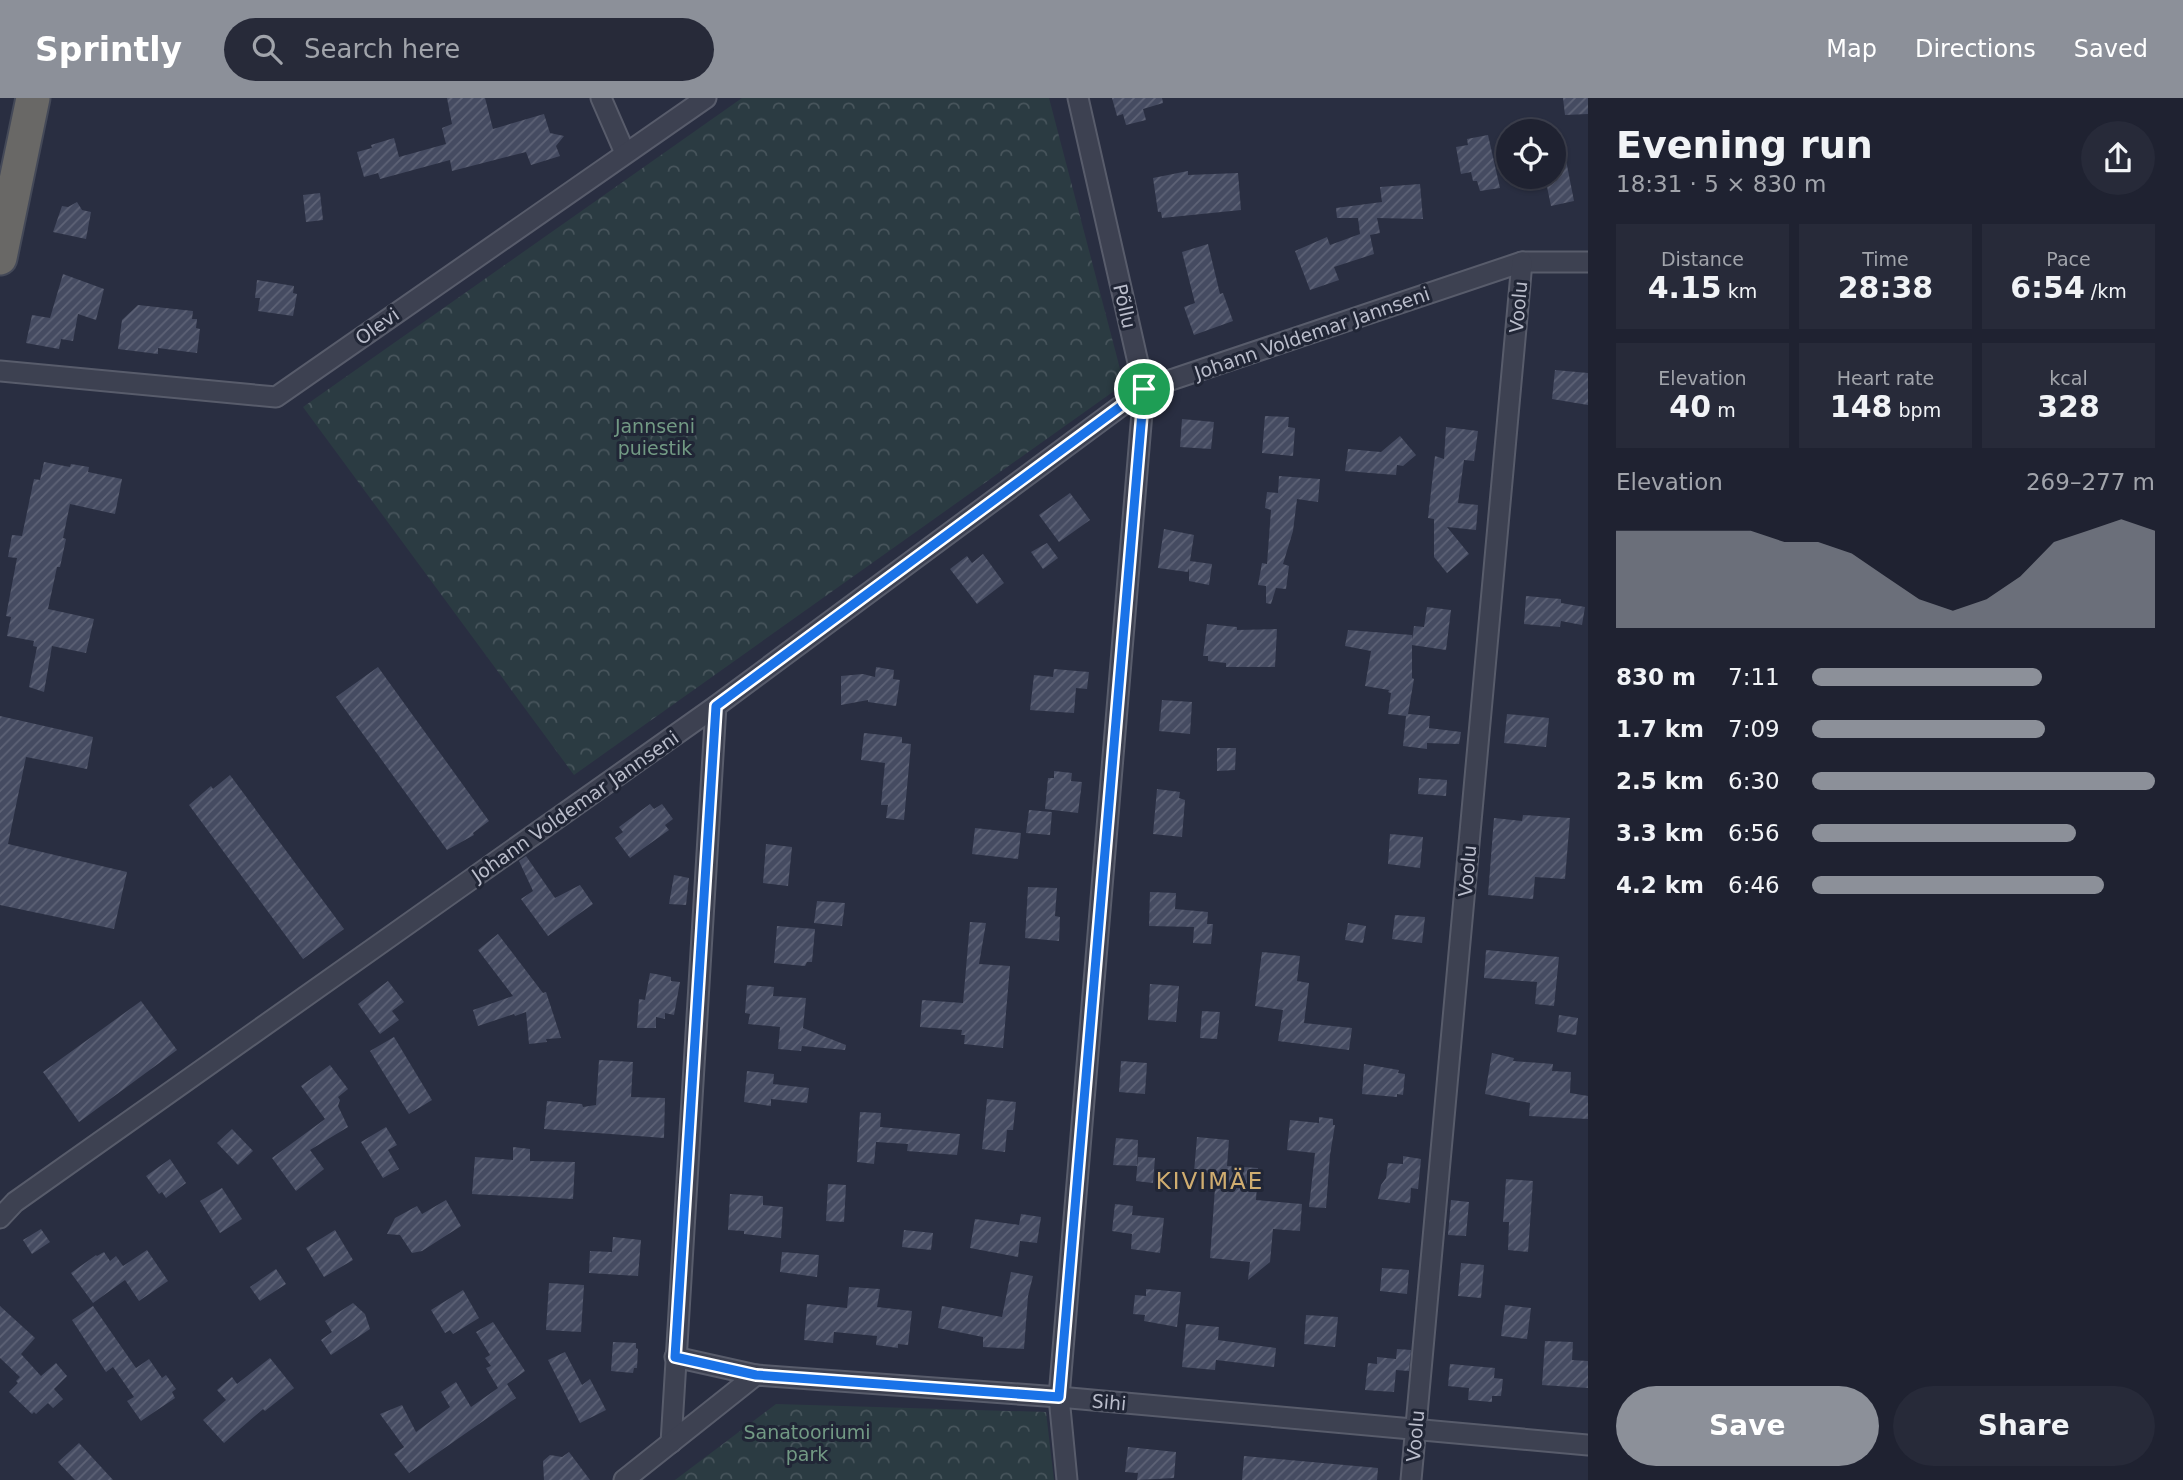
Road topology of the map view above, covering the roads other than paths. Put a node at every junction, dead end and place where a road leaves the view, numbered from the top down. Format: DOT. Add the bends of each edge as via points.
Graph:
graph roads {
  1 [pos="13,98"];
  2 [pos="33,98"];
  3 [pos="601,98"];
  4 [pos="706,98"];
  5 [pos="1078,98"];
  6 [pos="625,153"];
  7 [pos="0,161"];
  8 [pos="0,258"];
  9 [pos="1522,262"];
  10 [pos="1588,262"];
  11 [pos="0,371"];
  12 [pos="1144,389"];
  13 [pos="716,706"];
  14 [pos="0,1217"];
  15 [pos="675,1357"];
  16 [pos="756,1375"];
  17 [pos="1059,1397"];
  18 [pos="1416,1430"];
  19 [pos="671,1443"];
  20 [pos="1588,1445"];
  21 [pos="624,1480"];
  22 [pos="1067,1480"];
  23 [pos="1412,1480"];
  1 -- 7 [label="highway"];
  2 -- 8 [label="highway"];
  3 -- 6 [label="street"];
  4 -- 6 [label="street, Olevi"];
  5 -- 12 [label="street, Põllu"];
  6 -- 11 [label="street, Olevi" via="276,397"];
  9 -- 10 [label="street, Johann Voldemar Jannseni"];
  9 -- 12 [label="street, Johann Voldemar Jannseni"];
  9 -- 18 [label="street, Voolu"];
  12 -- 13 [label="street, Johann Voldemar Jannseni"];
  12 -- 17 [label="street, Põllu"];
  13 -- 14 [label="street, Johann Voldemar Jannseni"];
  13 -- 15 [label="street"];
  15 -- 16 [label="street, Sihi"];
  15 -- 19 [label="street"];
  16 -- 17 [label="street, Sihi"];
  16 -- 19 [label="street"];
  17 -- 18 [label="street, Sihi"];
  17 -- 22 [label="street, Põllu"];
  18 -- 20 [label="street, Sihi"];
  18 -- 23 [label="street, Voolu"];
  19 -- 21 [label="street"];
}
